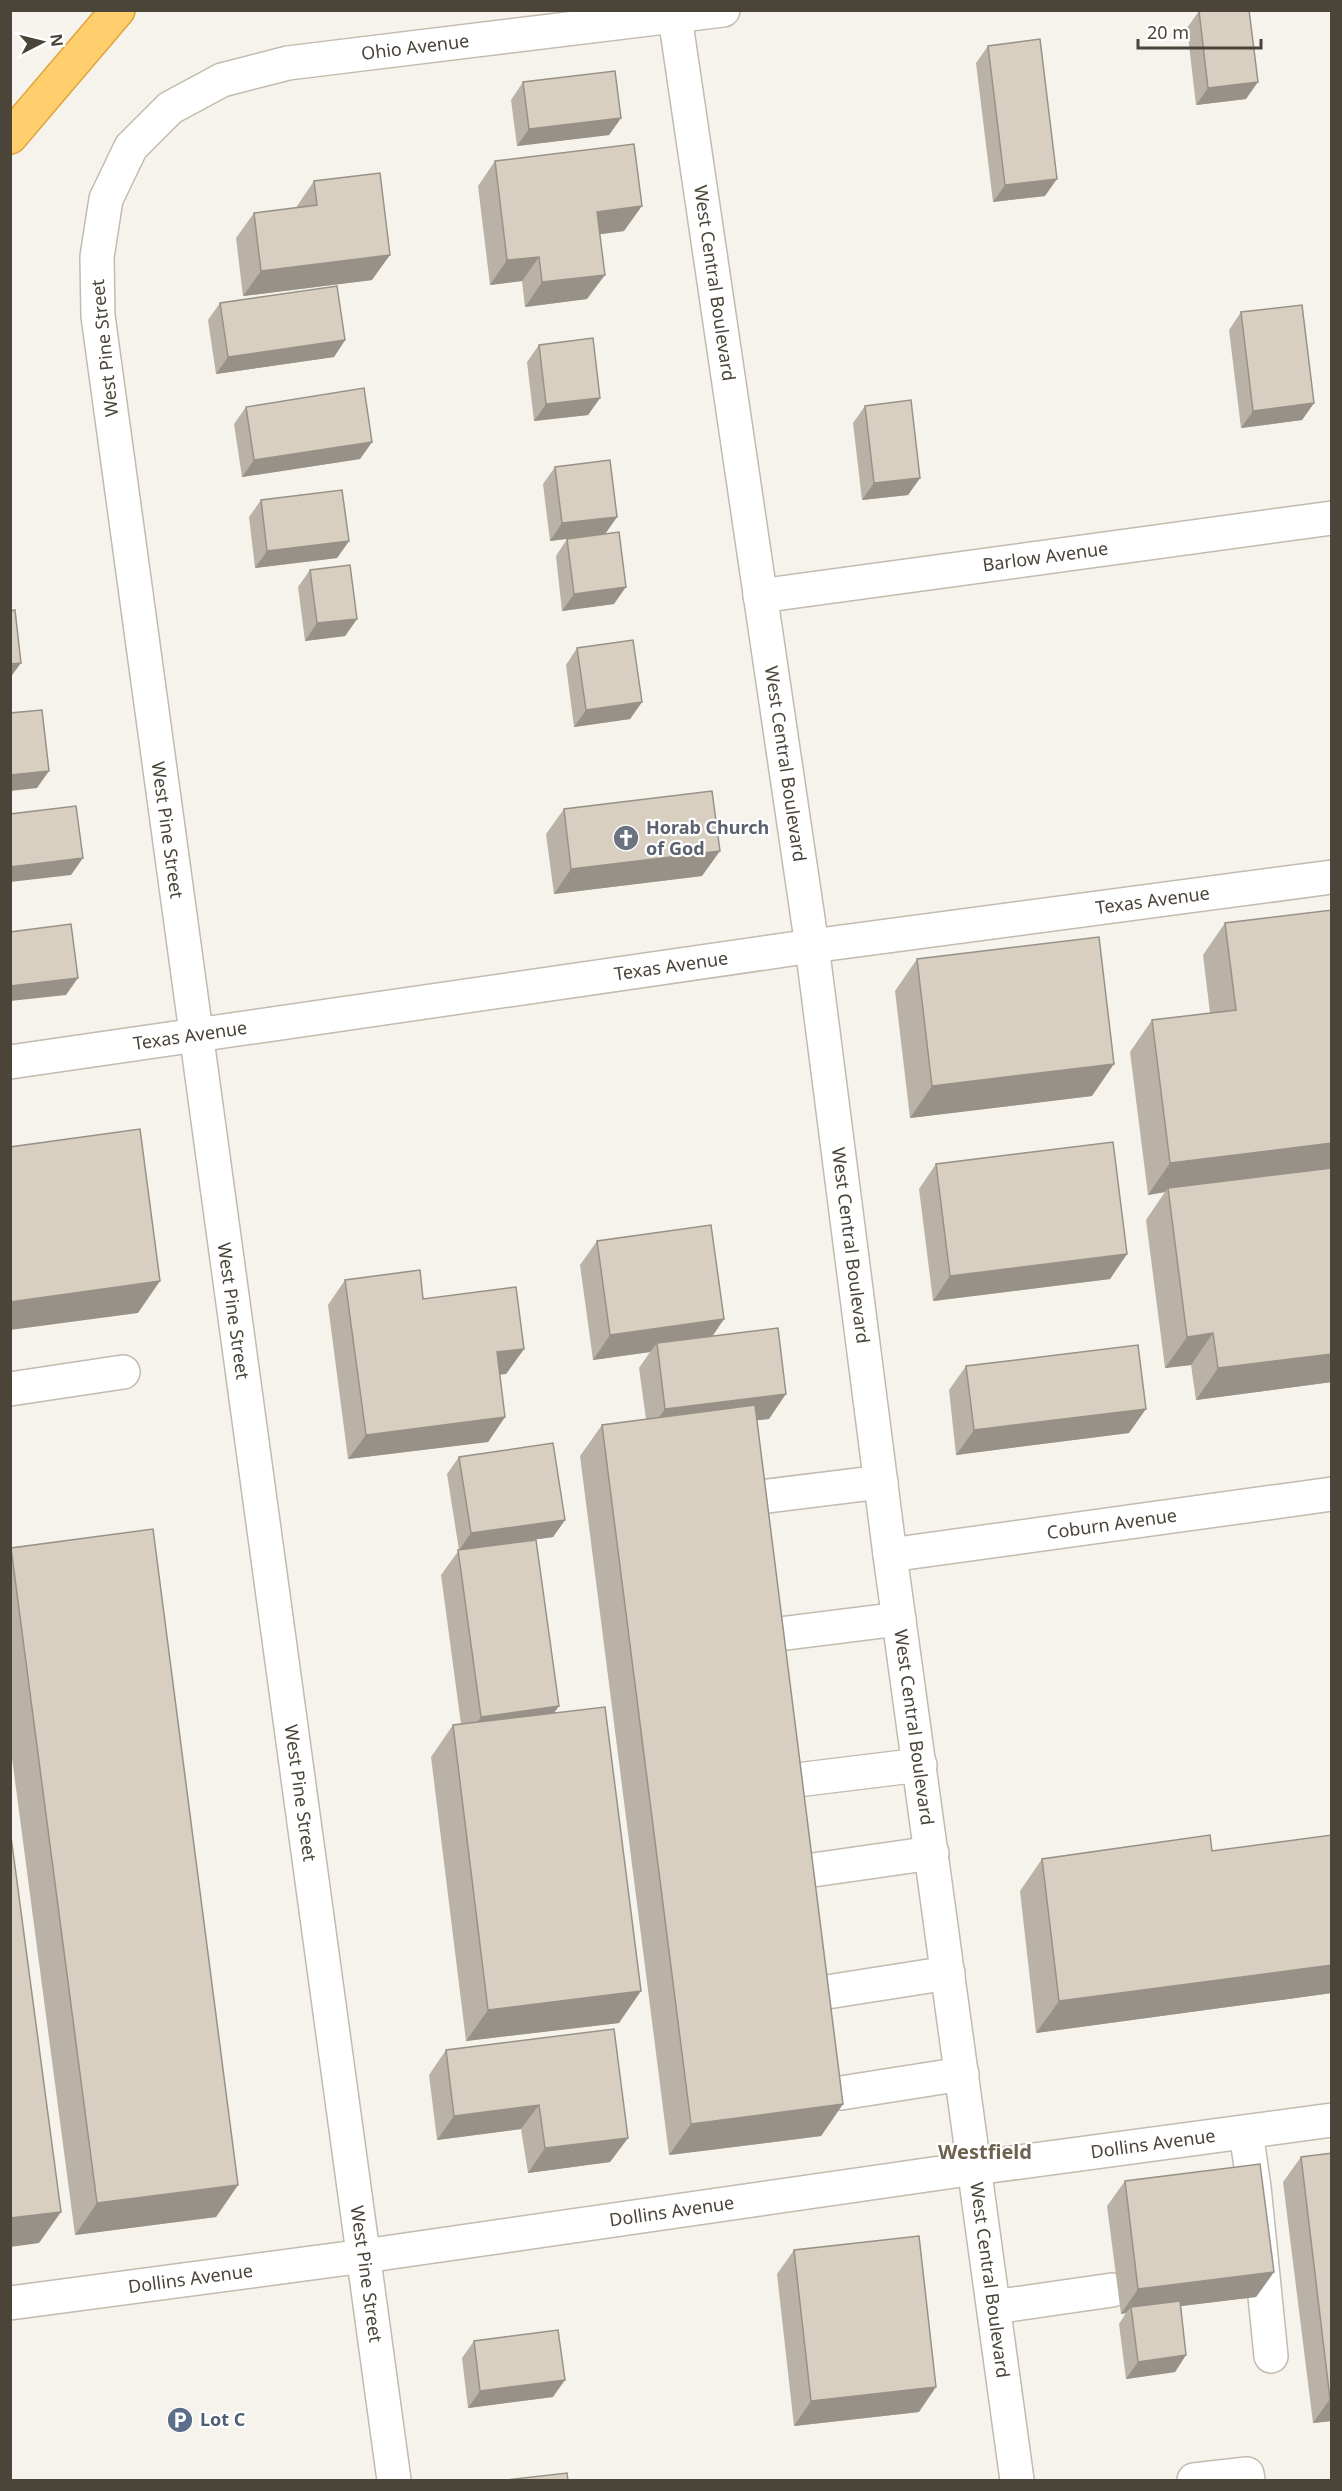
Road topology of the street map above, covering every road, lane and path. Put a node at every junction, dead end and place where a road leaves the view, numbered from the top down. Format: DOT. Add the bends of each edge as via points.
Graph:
graph roads {
  1 [pos="118,10"];
  2 [pos="723,10"];
  3 [pos="675,14"];
  4 [pos="10,137"];
  5 [pos="131,147"];
  6 [pos="1332,518"];
  7 [pos="759,596"];
  8 [pos="1332,877"];
  9 [pos="812,946"];
  10 [pos="195,1035"];
  11 [pos="10,1062"];
  12 [pos="123,1372"];
  13 [pos="10,1389"];
  14 [pos="881,1482"];
  15 [pos="1332,1494"];
  16 [pos="760,1497"];
  17 [pos="890,1554"];
  18 [pos="899,1619"];
  19 [pos="779,1634"];
  20 [pos="920,1765"];
  21 [pos="797,1780"];
  22 [pos="932,1854"];
  23 [pos="807,1871"];
  24 [pos="948,1973"];
  25 [pos="827,1992"];
  26 [pos="962,2074"];
  27 [pos="841,2093"];
  28 [pos="1332,2120"];
  29 [pos="1246,2132"];
  30 [pos="975,2168"];
  31 [pos="364,2256"];
  32 [pos="1112,2290"];
  33 [pos="10,2302"];
  34 [pos="994,2307"];
  35 [pos="1271,2355"];
  36 [pos="394,2481"];
  37 [pos="1017,2481"];
  38 [pos="1194,2481"];
  39 [pos="1248,2481"];
  1 -- 4 [label="highway"];
  2 -- 3 [label="street, Ohio Avenue"];
  3 -- 5 [label="street, Ohio Avenue" via="288,63 222,80 170,108"];
  3 -- 7 [label="street, West Central Boulevard"];
  5 -- 10 [label="street, West Pine Street" via="106,199 97,258 98,316"];
  6 -- 7 [label="street, Barlow Avenue"];
  7 -- 9 [label="street, West Central Boulevard"];
  8 -- 9 [label="street, Texas Avenue"];
  9 -- 10 [label="street, Texas Avenue"];
  9 -- 14 [label="street, West Central Boulevard"];
  10 -- 11 [label="street, Texas Avenue"];
  10 -- 31 [label="street, West Pine Street"];
  12 -- 13 [label="street"];
  14 -- 16 [label="street"];
  14 -- 17 [label="street, West Central Boulevard"];
  15 -- 17 [label="street, Coburn Avenue"];
  17 -- 18 [label="street, West Central Boulevard"];
  18 -- 19 [label="street"];
  18 -- 20 [label="street, West Central Boulevard"];
  20 -- 21 [label="street"];
  20 -- 22 [label="street, West Central Boulevard"];
  22 -- 23 [label="street"];
  22 -- 24 [label="street, West Central Boulevard"];
  24 -- 25 [label="street"];
  24 -- 26 [label="street, West Central Boulevard"];
  26 -- 27 [label="street"];
  26 -- 30 [label="street, West Central Boulevard"];
  28 -- 29 [label="street, Dollins Avenue"];
  29 -- 30 [label="street, Dollins Avenue"];
  29 -- 35 [label="street"];
  30 -- 31 [label="street, Dollins Avenue"];
  30 -- 34 [label="street, West Central Boulevard"];
  31 -- 33 [label="street, Dollins Avenue"];
  31 -- 36 [label="street, West Pine Street"];
  32 -- 34 [label="street"];
  34 -- 37 [label="street, West Central Boulevard"];
  38 -- 39 [label="street" via="1247,2474"];
}
